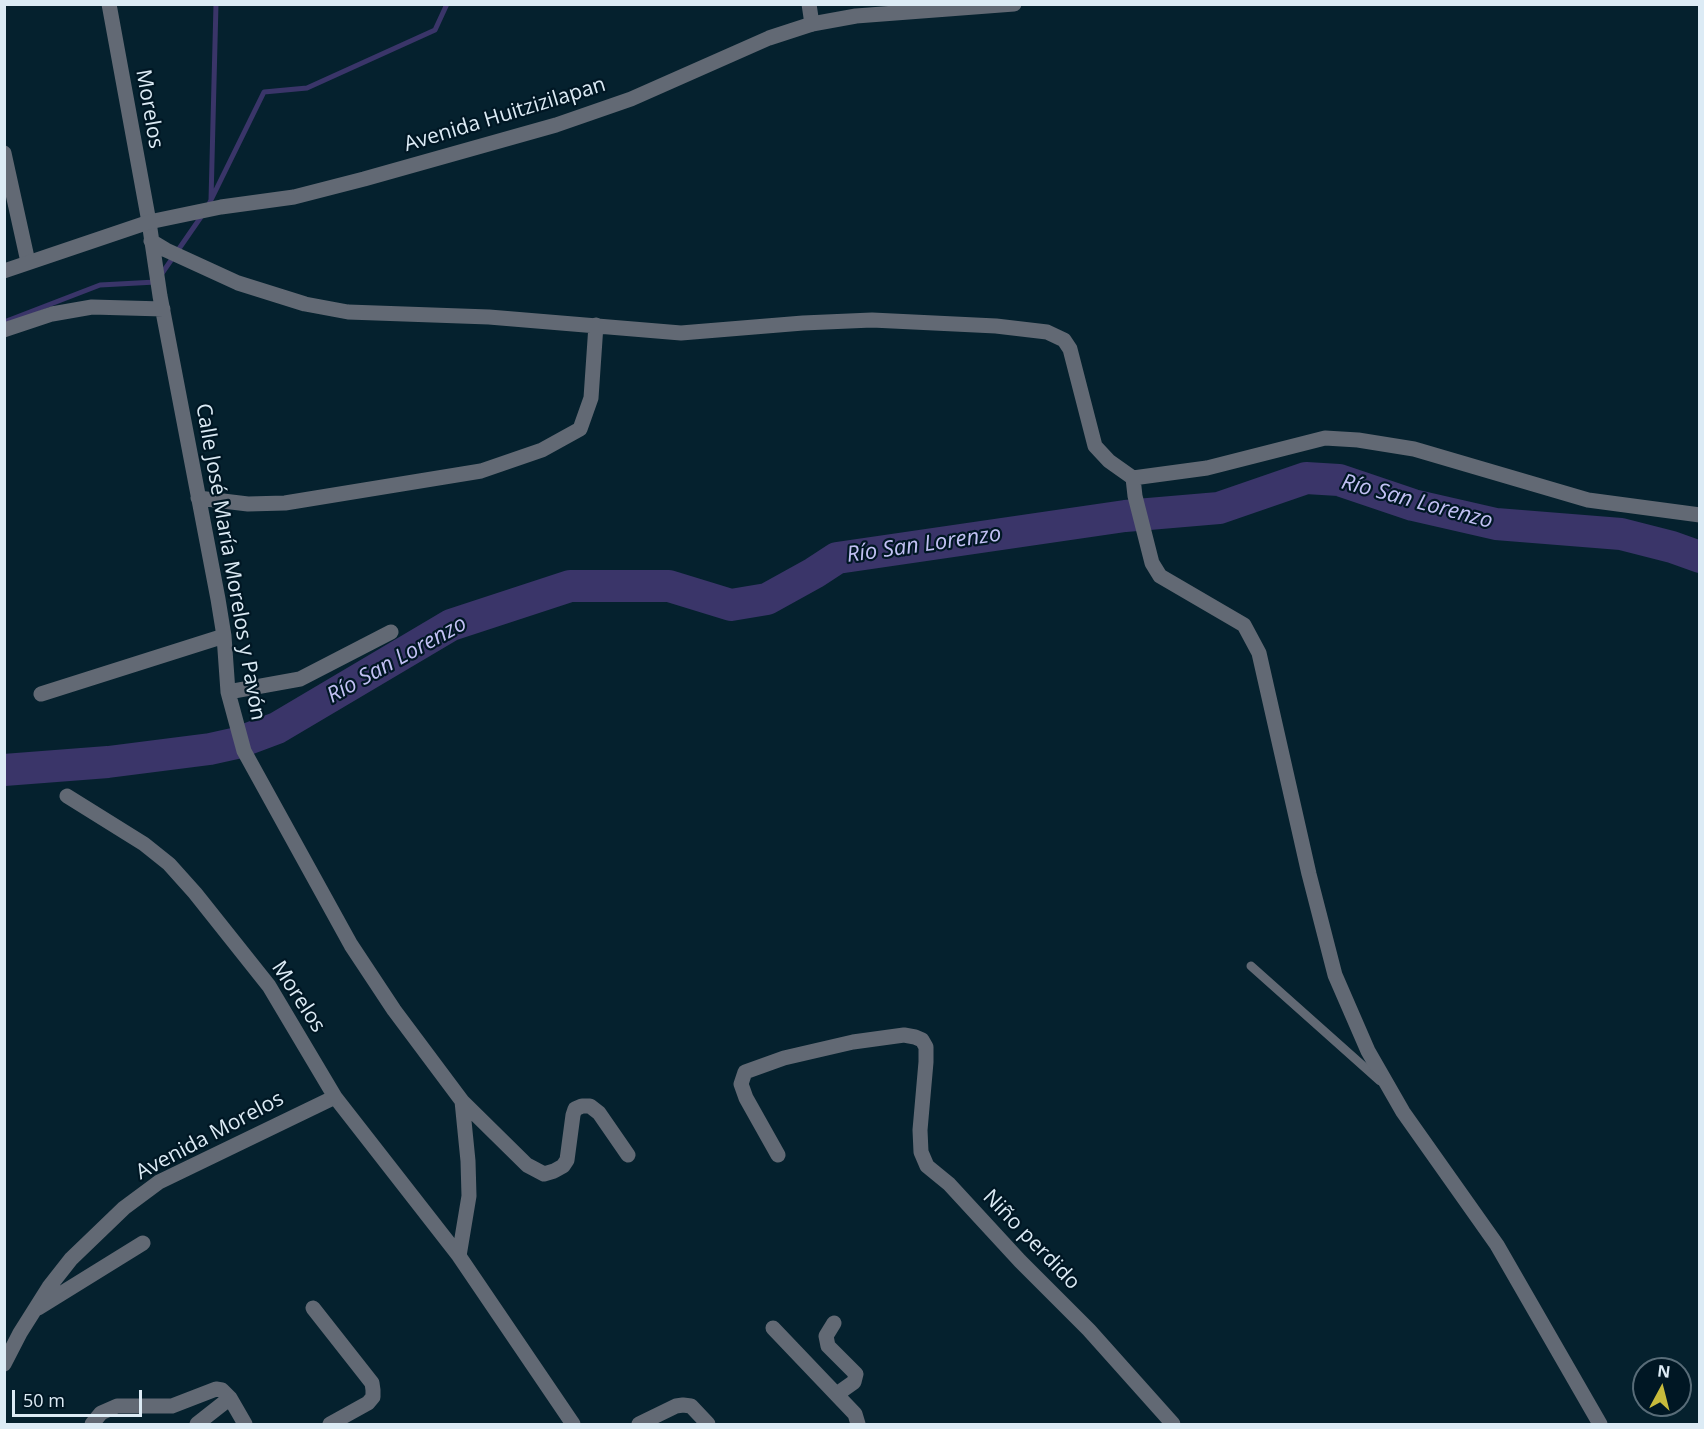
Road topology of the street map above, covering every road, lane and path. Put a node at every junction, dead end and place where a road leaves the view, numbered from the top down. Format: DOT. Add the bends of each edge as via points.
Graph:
graph roads {
  1 [pos="109,4"];
  2 [pos="809,4"];
  3 [pos="1014,4"];
  4 [pos="812,24"];
  5 [pos="4,153"];
  6 [pos="149,222"];
  7 [pos="151,241"];
  8 [pos="28,262"];
  9 [pos="4,270"];
  10 [pos="161,303"];
  11 [pos="596,325"];
  12 [pos="4,330"];
  13 [pos="1133,478"];
  14 [pos="198,498"];
  15 [pos="1700,515"];
  16 [pos="391,632"];
  17 [pos="224,636"];
  18 [pos="41,694"];
  19 [pos="229,699"];
  20 [pos="67,796"];
  21 [pos="1251,966"];
  22 [pos="1391,1091"];
  23 [pos="335,1097"];
  24 [pos="462,1101"];
  25 [pos="628,1155"];
  26 [pos="778,1155"];
  27 [pos="143,1243"];
  28 [pos="459,1256"];
  29 [pos="313,1308"];
  30 [pos="33,1311"];
  31 [pos="834,1323"];
  32 [pos="773,1328"];
  33 [pos="4,1364"];
  34 [pos="837,1394"];
  35 [pos="230,1398"];
  36 [pos="92,1425"];
  37 [pos="197,1425"];
  38 [pos="245,1425"];
  39 [pos="330,1425"];
  40 [pos="573,1425"];
  41 [pos="639,1425"];
  42 [pos="708,1425"];
  43 [pos="858,1425"];
  44 [pos="1173,1425"];
  45 [pos="1600,1425"];
  1 -- 6 [label="street, Morelos"];
  2 -- 4 [label="street"];
  3 -- 4 [label="street, Avenida Huitzizilapan" via="856,16"];
  4 -- 6 [label="street, Avenida Huitzizilapan" via="769,38 631,99 556,125 294,196"];
  5 -- 8 [label="street"];
  6 -- 7 [label="street, Calle José María Morelos y Pavón"];
  6 -- 8 [label="street, Avenida Huitzizilapan"];
  7 -- 10 [label="street, Calle José María Morelos y Pavón"];
  7 -- 11 [label="street" via="238,283 305,304 348,312"];
  8 -- 9 [label="street, Avenida Huitzizilapan"];
  10 -- 12 [label="street" via="92,307 52,314"];
  10 -- 14 [label="street, Calle José María Morelos y Pavón"];
  11 -- 13 [label="street" via="681,333 872,320 1047,332 1064,340 1070,349 1095,446"];
  11 -- 14 [label="street" via="591,398 580,429 542,450 481,471 285,502 248,504"];
  13 -- 15 [label="street" via="1207,468 1325,438 1358,440 1414,449 1588,500"];
  13 -- 22 [label="street" via="1152,563 1160,576 1244,625 1260,653 1335,975 1368,1051"];
  14 -- 17 [label="street, Calle José María Morelos y Pavón"];
  16 -- 19 [label="street" via="300,679"];
  17 -- 18 [label="street"];
  17 -- 19 [label="street, Calle José María Morelos y Pavón"];
  19 -- 24 [label="street, Calle José María Morelos y Pavón" via="244,751 351,945"];
  20 -- 23 [label="street, Morelos" via="144,844 189,886 269,986"];
  21 -- 22 [label="lane"];
  22 -- 45 [label="street" via="1497,1245"];
  23 -- 28 [label="street, Morelos"];
  23 -- 30 [label="street, Avenida Morelos" via="159,1182 124,1208 71,1259"];
  24 -- 25 [label="street, Calle José María Morelos y Pavón" via="527,1165 544,1174 563,1166 567,1160 573,1115 582,1106 600,1113"];
  24 -- 28 [label="street" via="468,1196"];
  26 -- 44 [label="street, Niño perdido" via="746,1098 741,1084 745,1072 784,1058 853,1042 904,1035 922,1040 926,1062 920,1130 921,1152 927,1166 949,1184 1089,1330"];
  27 -- 30 [label="street"];
  28 -- 40 [label="street"];
  29 -- 39 [label="street" via="374,1390 368,1403"];
  30 -- 33 [label="street, Avenida Morelos"];
  31 -- 34 [label="street" via="826,1336 828,1346 856,1374 854,1382"];
  32 -- 34 [label="street"];
  34 -- 43 [label="street" via="855,1414"];
  35 -- 36 [label="street" via="216,1389 172,1406 117,1406 101,1413"];
  35 -- 37 [label="street"];
  35 -- 38 [label="street"];
  41 -- 42 [label="street" via="683,1405 691,1406"];
}
